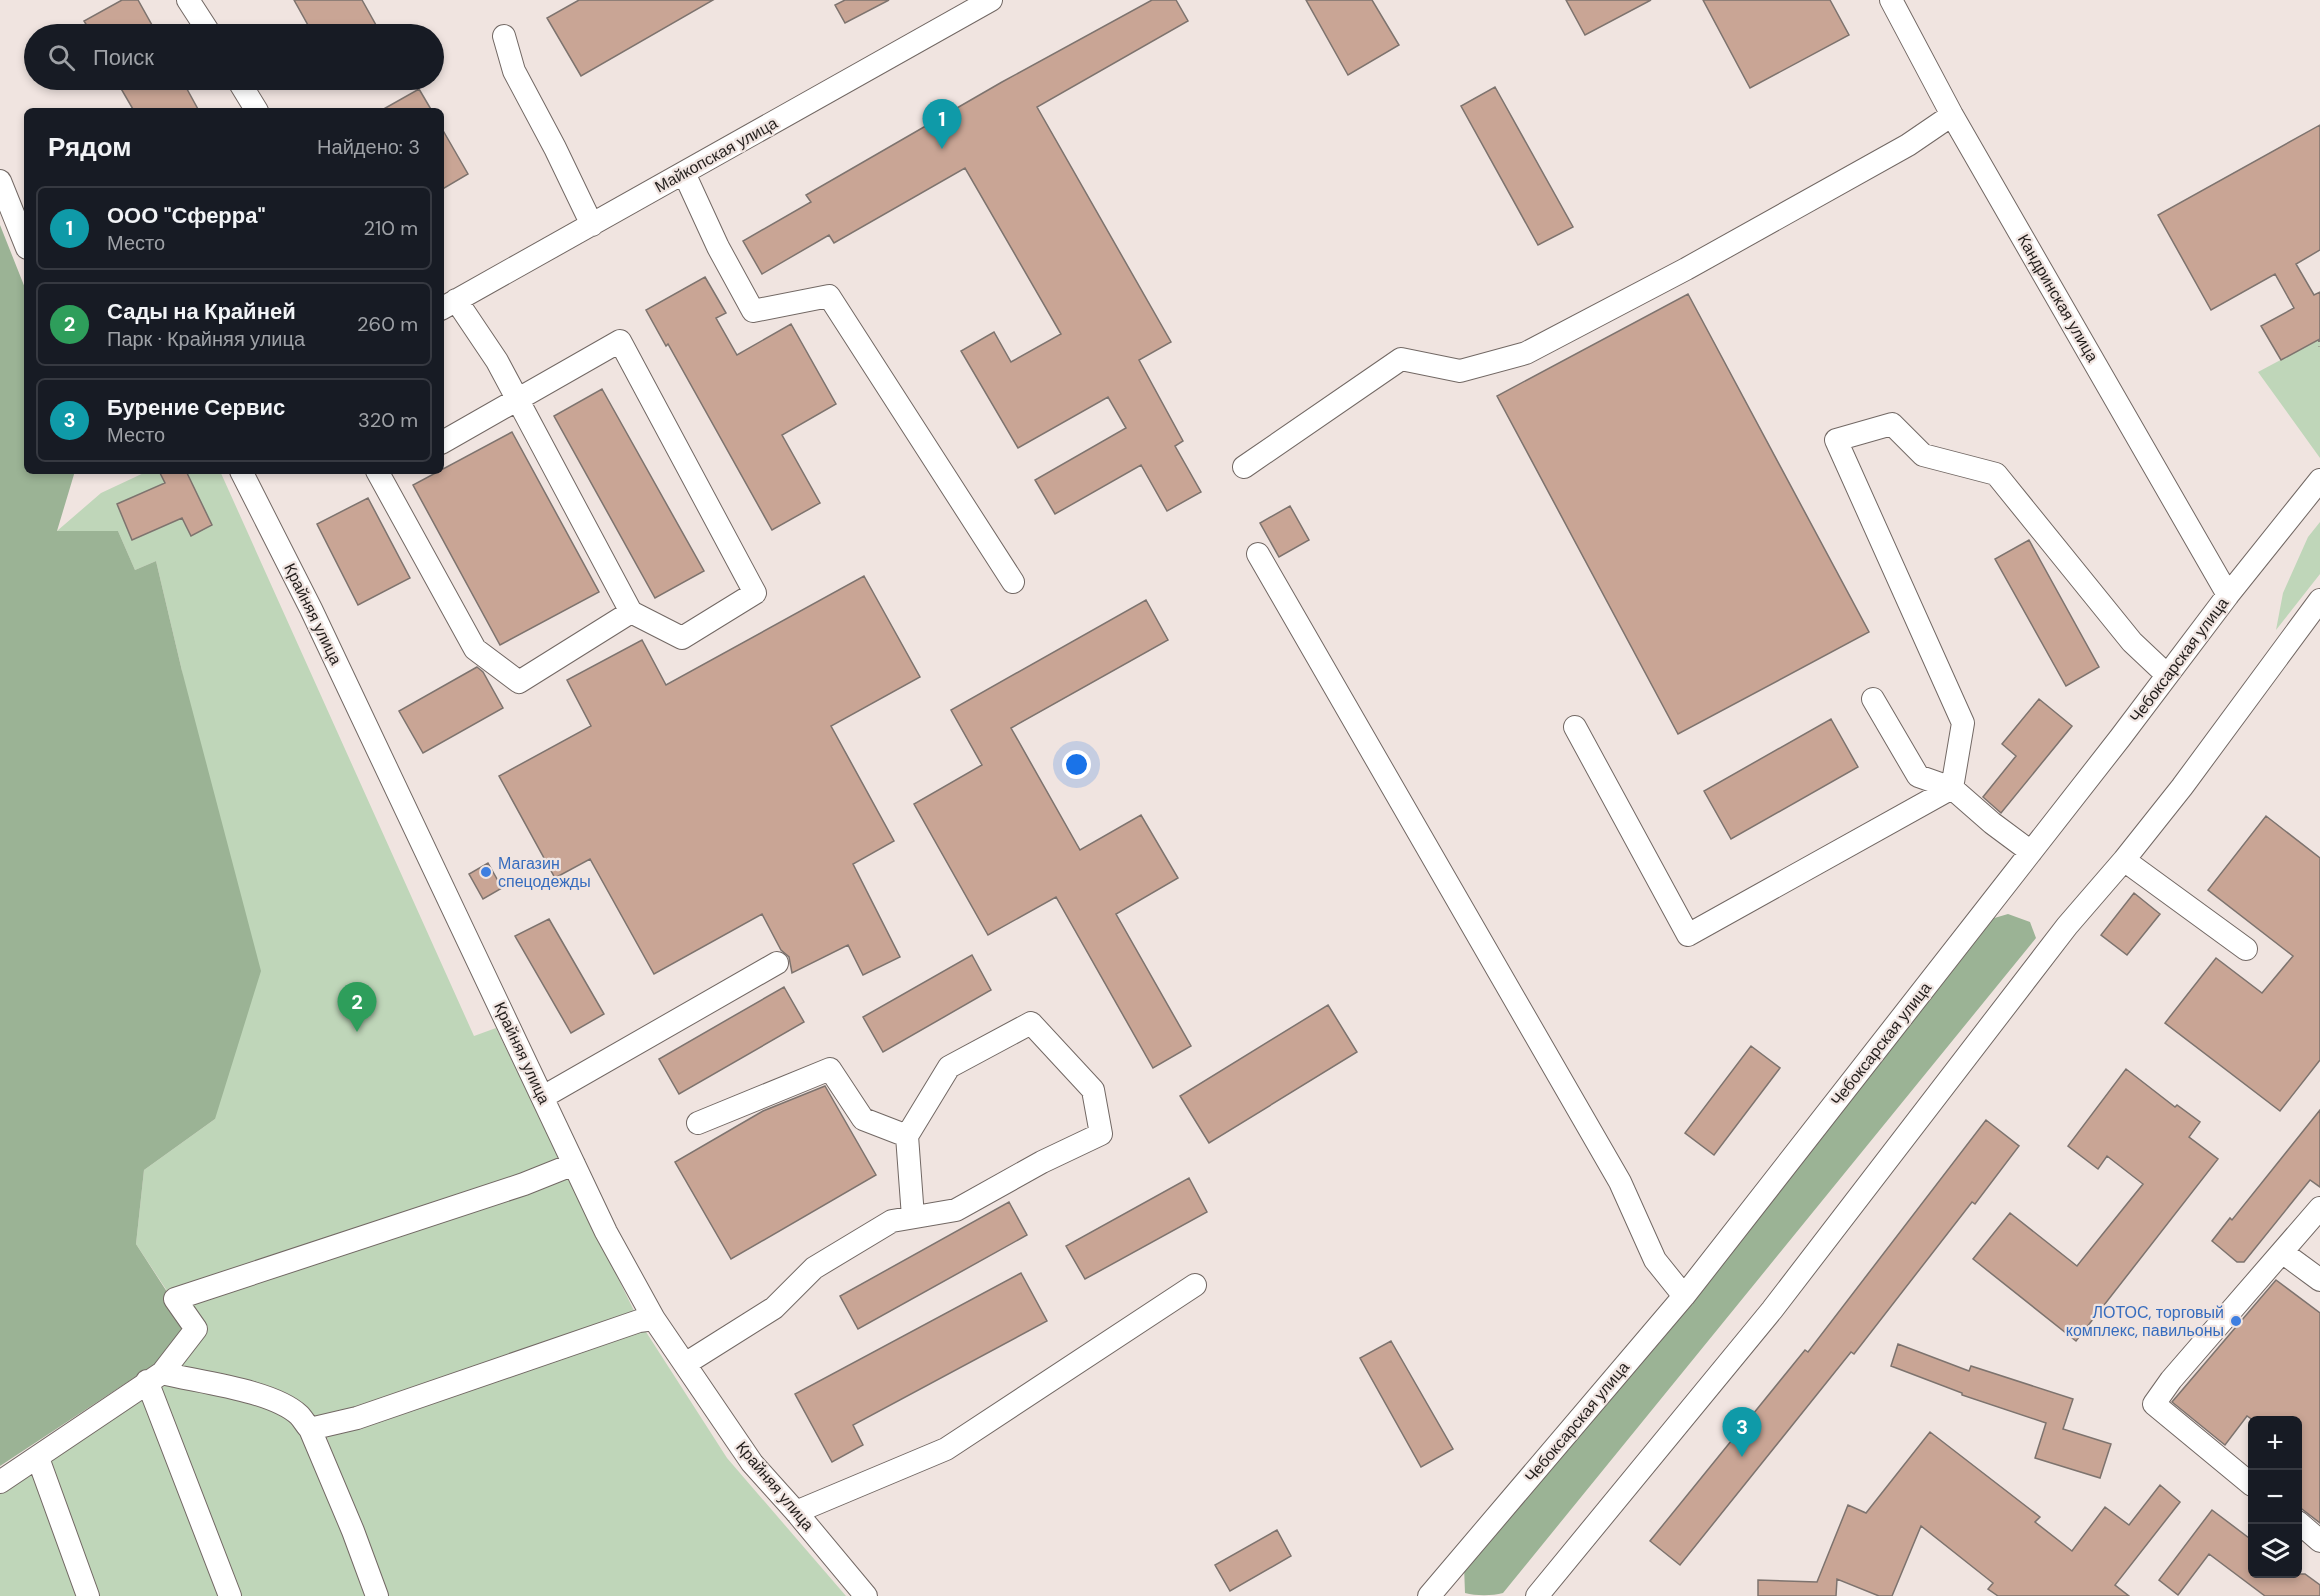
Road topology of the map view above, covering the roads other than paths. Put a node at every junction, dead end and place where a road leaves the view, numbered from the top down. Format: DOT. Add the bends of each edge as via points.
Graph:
graph roads {
  1 [pos="188,0"];
  2 [pos="992,0"];
  3 [pos="1891,0"];
  4 [pos="204,24"];
  5 [pos="504,36"];
  6 [pos="244,90"];
  7 [pos="255,108"];
  8 [pos="1952,115"];
  9 [pos="684,173"];
  10 [pos="0,182"];
  11 [pos="592,225"];
  12 [pos="24,241"];
  13 [pos="449,305"];
  14 [pos="518,400"];
  15 [pos="444,441"];
  16 [pos="1244,467"];
  17 [pos="243,474"];
  18 [pos="383,474"];
  19 [pos="2320,480"];
  20 [pos="1258,554"];
  21 [pos="1013,582"];
  22 [pos="2228,595"];
  23 [pos="2320,600"];
  24 [pos="632,612"];
  25 [pos="2167,675"];
  26 [pos="1873,699"];
  27 [pos="1575,727"];
  28 [pos="1952,788"];
  29 [pos="2031,852"];
  30 [pos="2124,860"];
  31 [pos="2246,949"];
  32 [pos="777,963"];
  33 [pos="543,1097"];
  34 [pos="698,1123"];
  35 [pos="907,1136"];
  36 [pos="574,1164"];
  37 [pos="2320,1208"];
  38 [pos="913,1217"];
  39 [pos="2282,1252"];
  40 [pos="2320,1280"];
  41 [pos="1195,1286"];
  42 [pos="1684,1296"];
  43 [pos="654,1319"];
  44 [pos="685,1364"];
  45 [pos="155,1377"];
  46 [pos="310,1429"];
  47 [pos="38,1458"];
  48 [pos="2248,1481"];
  49 [pos="0,1482"];
  50 [pos="796,1512"];
  51 [pos="2300,1524"];
  52 [pos="2320,1541"];
  53 [pos="88,1596"];
  54 [pos="230,1596"];
  55 [pos="377,1596"];
  56 [pos="866,1596"];
  57 [pos="1429,1596"];
  58 [pos="1537,1596"];
  1 -- 4 [label="street"];
  2 -- 9 [label="street, Майкопская улица"];
  3 -- 8 [label="street, Кандринская улица"];
  5 -- 11 [label="street" via="514,71"];
  6 -- 7 [label="street"];
  8 -- 16 [label="street" via="1908,145 1706,258 1526,353 1460,371 1401,359"];
  8 -- 22 [label="street, Кандринская улица"];
  9 -- 11 [label="street, Майкопская улица"];
  9 -- 21 [label="street" via="718,248 753,311 829,296"];
  10 -- 12 [label="street"];
  11 -- 13 [label="street, Майкопская улица"];
  13 -- 14 [label="street" via="497,361"];
  14 -- 15 [label="street"];
  14 -- 24 [label="street"];
  14 -- 24 [label="street" via="620,341 755,593 682,638"];
  17 -- 33 [label="street, Крайняя улица" via="311,609"];
  18 -- 24 [label="street" via="476,649 519,682"];
  19 -- 22 [label="street, Чебоксарская улица"];
  20 -- 42 [label="street" via="1620,1182 1655,1260"];
  22 -- 25 [label="street, Чебоксарская улица"];
  23 -- 30 [label="street"];
  25 -- 28 [label="street" via="2132,642 1996,474 1923,455 1892,423 1836,440 1963,723"];
  25 -- 29 [label="street, Чебоксарская улица"];
  26 -- 28 [label="street" via="1918,776"];
  27 -- 28 [label="street" via="1688,935"];
  28 -- 29 [label="street"];
  29 -- 42 [label="street, Чебоксарская улица"];
  30 -- 31 [label="street"];
  30 -- 58 [label="street" via="2067,926 1772,1310"];
  32 -- 33 [label="street"];
  33 -- 36 [label="street, Крайняя улица"];
  34 -- 35 [label="street" via="830,1069 863,1119"];
  35 -- 38 [label="street"];
  35 -- 38 [label="street" via="949,1067 1030,1023 1093,1090 1101,1134 956,1210"];
  36 -- 43 [label="street, Крайняя улица"];
  36 -- 45 [label="street" via="175,1299 196,1329"];
  37 -- 39 [label="street"];
  38 -- 44 [label="street" via="892,1221 814,1268 774,1308"];
  39 -- 40 [label="street"];
  39 -- 48 [label="street" via="2199,1357 2154,1404"];
  41 -- 50 [label="street" via="945,1449"];
  42 -- 57 [label="street, Чебоксарская улица"];
  43 -- 44 [label="street, Крайняя улица"];
  43 -- 46 [label="street" via="357,1418"];
  44 -- 50 [label="street, Крайняя улица" via="752,1463"];
  45 -- 46 [label="street" via="250,1393 282,1404 299,1415"];
  45 -- 47 [label="street"];
  45 -- 54 [label="street"];
  46 -- 55 [label="street"];
  47 -- 49 [label="street"];
  47 -- 53 [label="street"];
  50 -- 56 [label="street, Крайняя улица"];
  51 -- 52 [label="street"];
}
